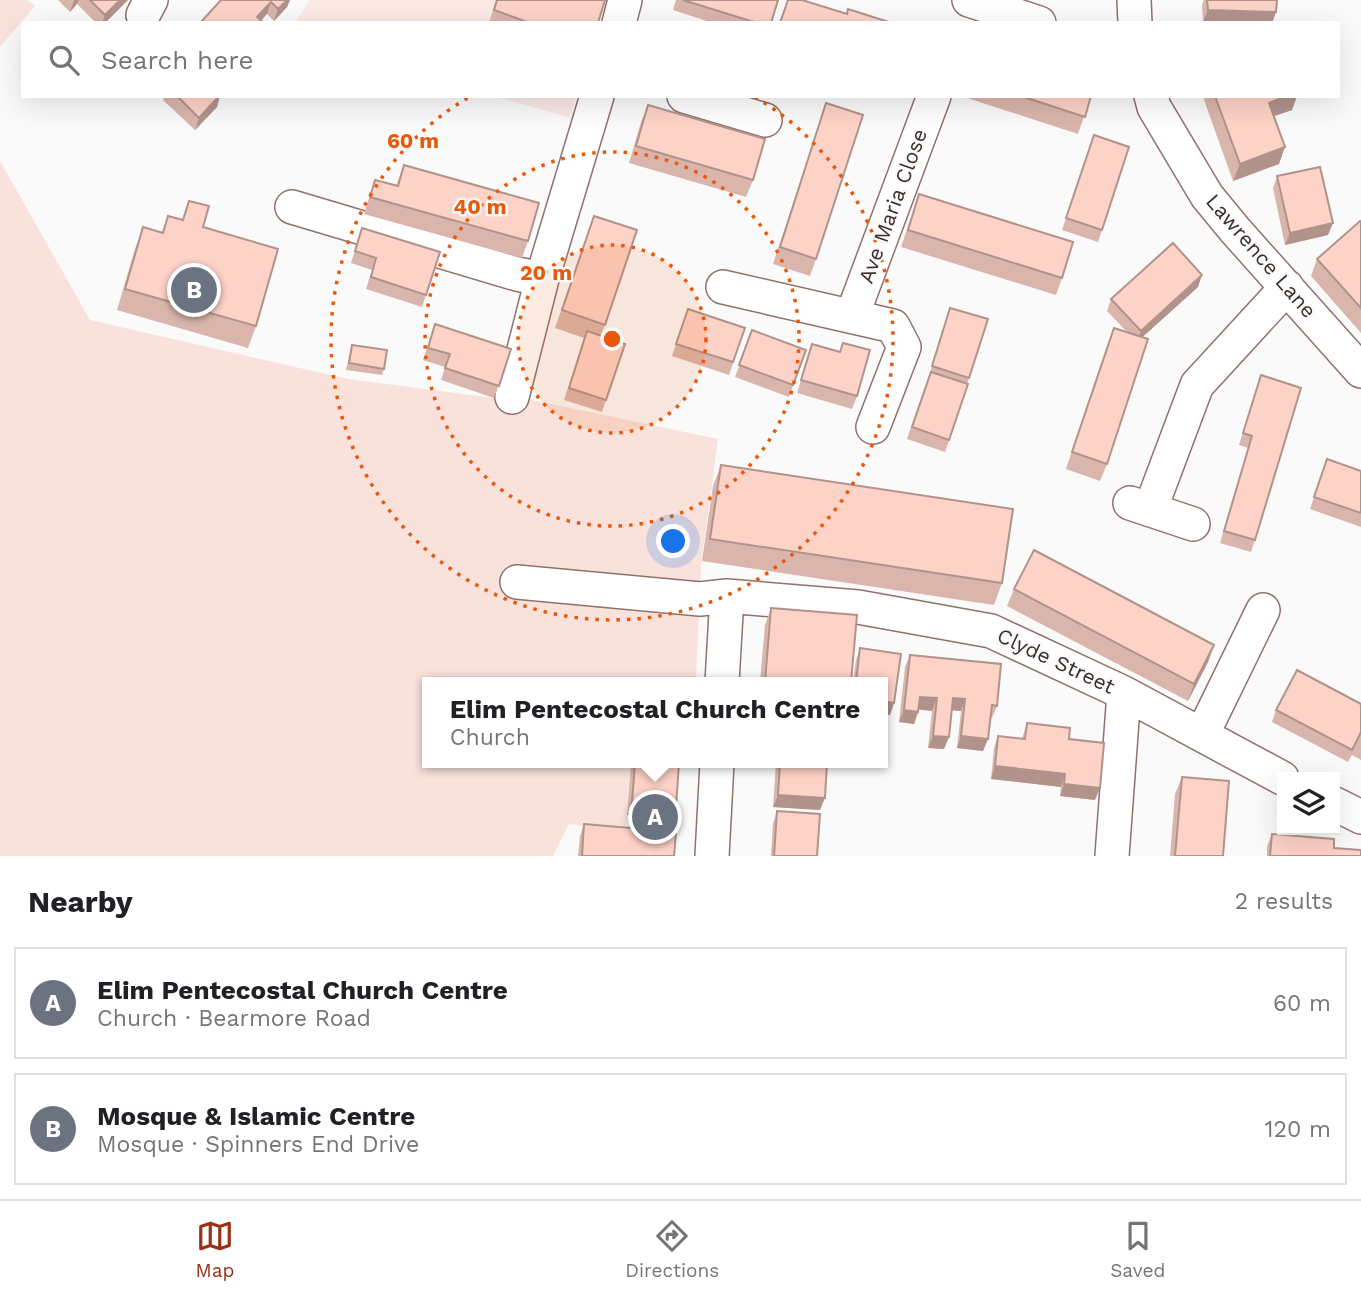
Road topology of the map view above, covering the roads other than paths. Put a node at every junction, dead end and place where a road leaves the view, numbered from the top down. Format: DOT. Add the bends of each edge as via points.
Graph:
graph roads {
  1 [pos="625,0"];
  2 [pos="969,0"];
  3 [pos="1134,0"];
  4 [pos="620,21"];
  5 [pos="962,21"];
  6 [pos="1033,21"];
  7 [pos="1135,21"];
  8 [pos="596,98"];
  9 [pos="691,98"];
  10 [pos="933,98"];
  11 [pos="1152,98"];
  12 [pos="765,120"];
  13 [pos="292,207"];
  14 [pos="542,279"];
  15 [pos="723,287"];
  16 [pos="1287,287"];
  17 [pos="852,316"];
  18 [pos="1361,371"];
  19 [pos="512,397"];
  20 [pos="873,428"];
  21 [pos="1193,524"];
  22 [pos="517,582"];
  23 [pos="727,596"];
  24 [pos="1263,610"];
  25 [pos="722,677"];
  26 [pos="1124,693"];
  27 [pos="1202,736"];
  28 [pos="717,768"];
  29 [pos="1277,775"];
  30 [pos="1340,806"];
  31 [pos="1361,817"];
  32 [pos="712,856"];
  33 [pos="1112,856"];
  1 -- 4 [label="street"];
  2 -- 5 [label="street"];
  2 -- 6 [label="street"];
  3 -- 7 [label="street"];
  8 -- 14 [label="street"];
  9 -- 12 [label="street"];
  10 -- 17 [label="street, Ave Maria Close"];
  11 -- 16 [label="street, Lawrence Lane" via="1207,196"];
  13 -- 14 [label="street"];
  14 -- 19 [label="street"];
  15 -- 17 [label="street"];
  16 -- 18 [label="street, Lawrence Lane"];
  16 -- 21 [label="street" via="1196,386 1140,506"];
  17 -- 20 [label="street" via="892,326 904,347"];
  22 -- 23 [label="street, Clyde Street" via="700,599"];
  23 -- 25 [label="street"];
  23 -- 26 [label="street, Clyde Street" via="858,607 991,631"];
  24 -- 27 [label="street"];
  26 -- 27 [label="street, Clyde Street"];
  26 -- 33 [label="street"];
  27 -- 29 [label="street, Clyde Street"];
  28 -- 32 [label="street"];
  30 -- 31 [label="street"];
}
